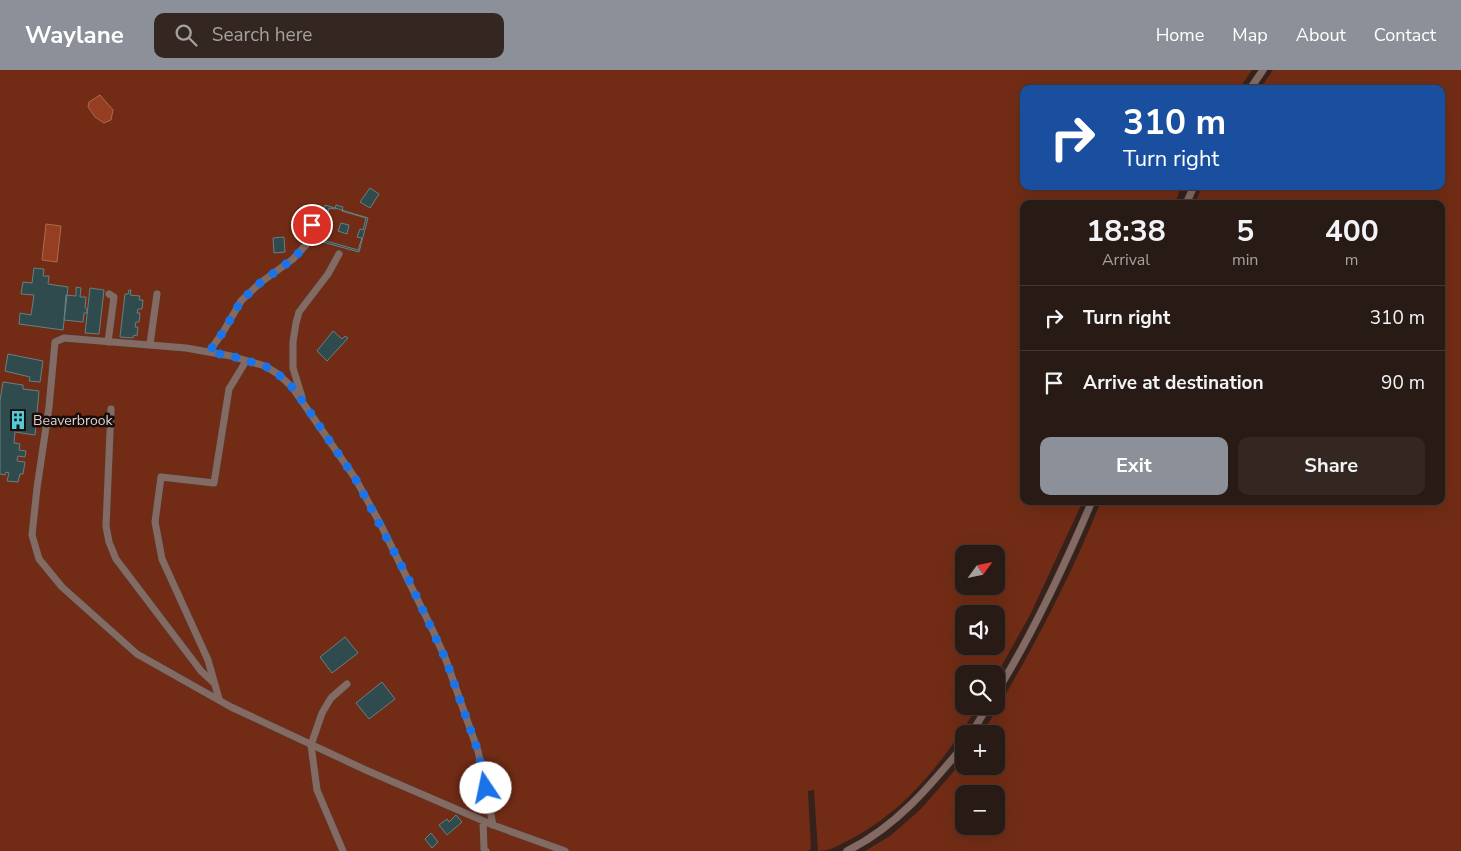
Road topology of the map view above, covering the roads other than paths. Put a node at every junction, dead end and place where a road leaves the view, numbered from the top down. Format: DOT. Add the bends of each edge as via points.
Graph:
graph roads {
  1 [pos="1263,70"];
  2 [pos="1253,85"];
  3 [pos="322,222"];
  4 [pos="339,254"];
  5 [pos="109,294"];
  6 [pos="157,294"];
  7 [pos="108,342"];
  8 [pos="150,344"];
  9 [pos="209,352"];
  10 [pos="246,361"];
  11 [pos="293,368"];
  12 [pos="278,374"];
  13 [pos="303,402"];
  14 [pos="111,409"];
  15 [pos="1090,505"];
  16 [pos="1005,679"];
  17 [pos="215,684"];
  18 [pos="347,684"];
  19 [pos="219,699"];
  20 [pos="311,745"];
  21 [pos="955,755"];
  22 [pos="483,820"];
  23 [pos="493,825"];
  24 [pos="343,851"];
  25 [pos="486,851"];
  26 [pos="565,851"];
  27 [pos="847,851"];
  1 -- 2 [label="lane"];
  3 -- 9 [label="lane" via="312,225 306,245 293,259 241,301"];
  4 -- 11 [label="lane" via="300,312 293,342"];
  5 -- 7 [label="lane" via="114,297"];
  6 -- 8 [label="lane"];
  7 -- 8 [label="lane"];
  7 -- 19 [label="lane" via="64,338 55,342 32,535 39,559 62,586 137,654"];
  8 -- 9 [label="lane"];
  9 -- 10 [label="lane"];
  10 -- 12 [label="lane" via="265,366"];
  10 -- 17 [label="lane" via="229,390 214,483 162,477 156,522 162,559 208,660"];
  11 -- 12 [label="lane"];
  11 -- 13 [label="lane"];
  12 -- 13 [label="lane"];
  13 -- 23 [label="lane" via="355,478 434,632 478,751"];
  14 -- 17 [label="lane" via="106,526 109,542 116,559 201,671"];
  15 -- 16 [label="lane" via="1056,582"];
  17 -- 19 [label="lane"];
  18 -- 20 [label="lane" via="331,698 322,713"];
  19 -- 20 [label="lane"];
  20 -- 22 [label="lane"];
  20 -- 24 [label="lane" via="316,790"];
  21 -- 27 [label="lane" via="889,826"];
  22 -- 23 [label="lane"];
  22 -- 25 [label="lane"];
  23 -- 26 [label="lane"];
}
